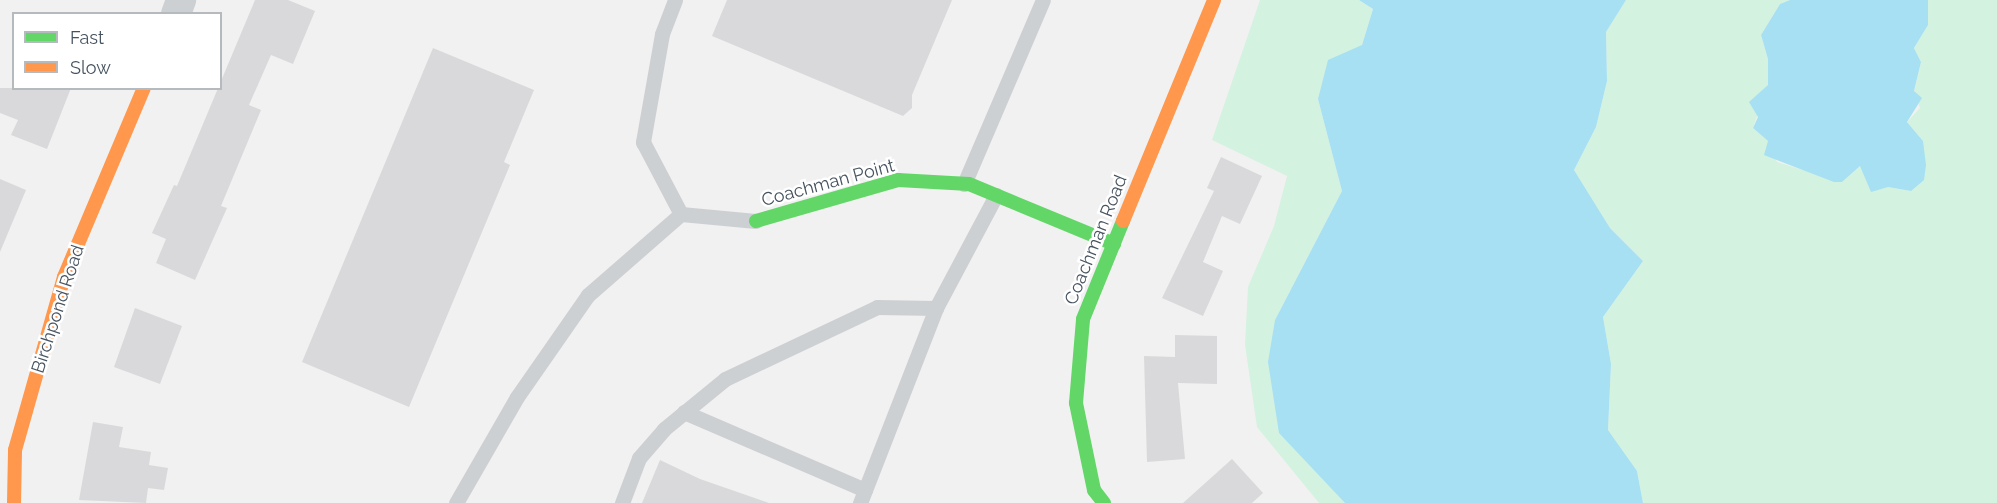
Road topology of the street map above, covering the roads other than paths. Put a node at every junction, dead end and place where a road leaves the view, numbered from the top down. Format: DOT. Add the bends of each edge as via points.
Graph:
graph roads {
  1 [pos="675,0"];
  2 [pos="1043,0"];
  3 [pos="1214,0"];
  4 [pos="143,90"];
  5 [pos="964,184"];
  6 [pos="996,195"];
  7 [pos="681,214"];
  8 [pos="756,221"];
  9 [pos="1114,244"];
  10 [pos="936,308"];
  11 [pos="684,412"];
  12 [pos="862,497"];
  13 [pos="14,503"];
  14 [pos="456,503"];
  15 [pos="622,503"];
  16 [pos="1104,503"];
  1 -- 7 [label="lane" via="662,34 643,142"];
  2 -- 5 [label="lane"];
  3 -- 9 [label="street, Coachman Road"];
  4 -- 13 [label="street, Birchpond Road" via="64,277 15,450"];
  5 -- 6 [label="street, Coachman Point"];
  5 -- 8 [label="street, Coachman Point" via="898,180"];
  6 -- 9 [label="street, Coachman Point"];
  6 -- 10 [label="lane"];
  7 -- 8 [label="lane"];
  7 -- 14 [label="lane" via="588,295 517,397"];
  9 -- 16 [label="street, Coachman Road" via="1083,319 1076,403 1094,490"];
  10 -- 11 [label="lane" via="877,307 725,379"];
  10 -- 12 [label="lane"];
  11 -- 12 [label="lane"];
  11 -- 15 [label="lane" via="639,458"];
}
